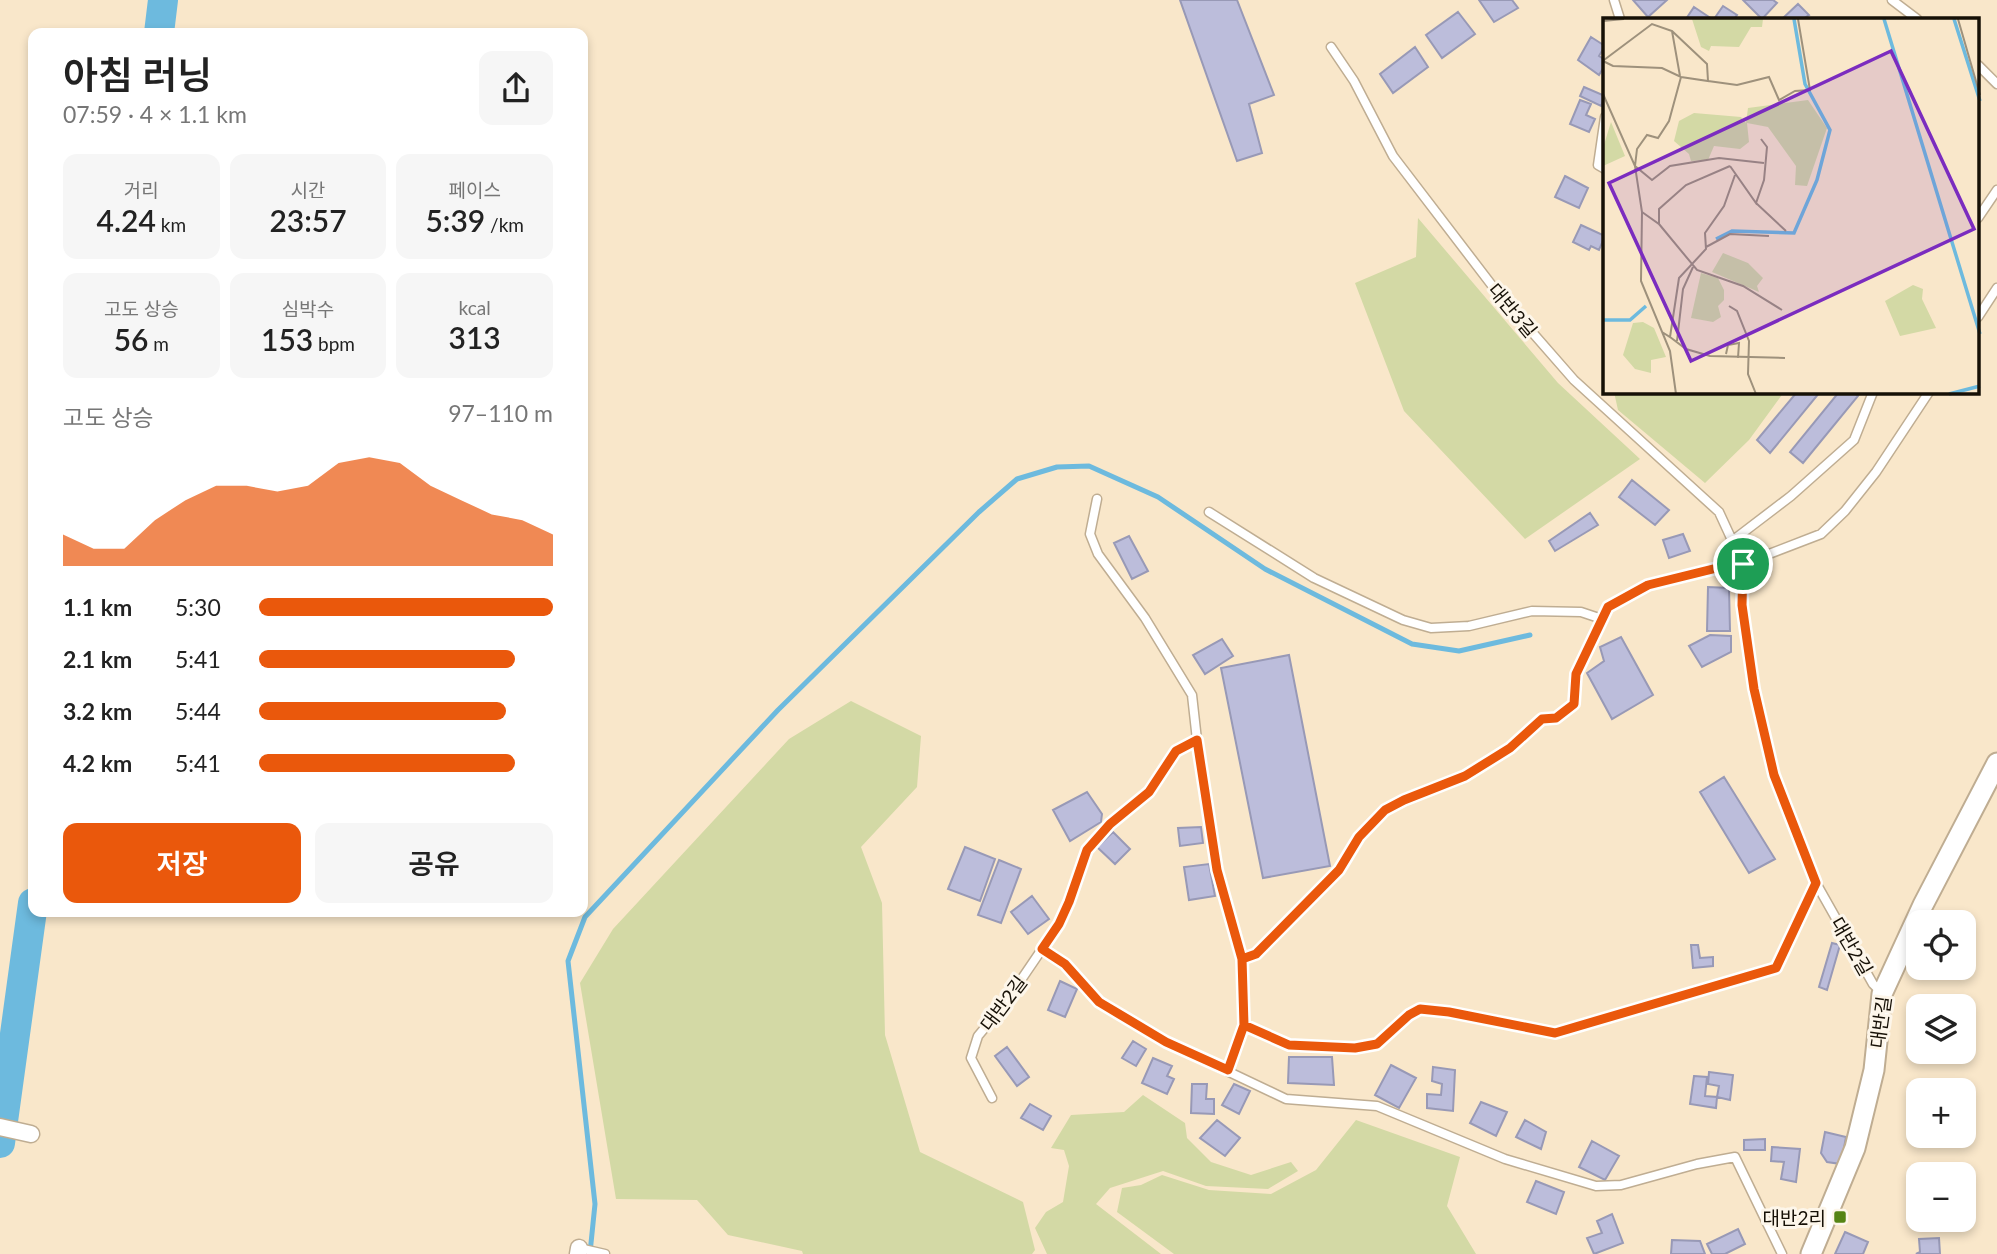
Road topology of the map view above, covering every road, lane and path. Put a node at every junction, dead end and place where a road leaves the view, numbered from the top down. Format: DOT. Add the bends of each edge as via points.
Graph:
graph roads {
  1 [pos="1614,0"];
  2 [pos="1892,0"];
  3 [pos="1620,18"];
  4 [pos="1916,18"];
  5 [pos="1331,47"];
  6 [pos="1980,67"];
  7 [pos="1997,84"];
  8 [pos="1603,131"];
  9 [pos="1603,168"];
  10 [pos="1997,190"];
  11 [pos="1980,215"];
  12 [pos="1997,288"];
  13 [pos="1980,314"];
  14 [pos="1872,394"];
  15 [pos="1928,394"];
  16 [pos="1097,499"];
  17 [pos="1209,512"];
  18 [pos="1732,541"];
  19 [pos="1743,564"];
  20 [pos="1602,619"];
  21 [pos="1197,740"];
  22 [pos="1997,763"];
  23 [pos="1816,883"];
  24 [pos="1042,949"];
  25 [pos="1242,959"];
  26 [pos="1882,994"];
  27 [pos="1244,1025"];
  28 [pos="1228,1070"];
  29 [pos="992,1098"];
  30 [pos="0,1127"];
  31 [pos="31,1134"];
  32 [pos="579,1251"];
  33 [pos="605,1254"];
  34 [pos="1782,1254"];
  35 [pos="1811,1254"];
  1 -- 3 [label="lane"];
  2 -- 4 [label="lane"];
  5 -- 18 [label="lane, 대반3길" via="1393,156 1497,292 1574,380 1718,512"];
  6 -- 7 [label="lane"];
  8 -- 9 [label="lane" via="1598,165"];
  10 -- 11 [label="lane"];
  12 -- 13 [label="lane"];
  14 -- 18 [label="lane" via="1854,440"];
  15 -- 19 [label="lane" via="1845,512 1821,534"];
  16 -- 21 [label="lane" via="1090,534 1098,554 1145,618 1192,695"];
  17 -- 20 [label="lane" via="1314,578 1431,628 1469,626 1532,611 1581,612"];
  18 -- 19 [label="lane, 대반3길"];
  19 -- 20 [label="lane" via="1648,585 1608,607"];
  19 -- 23 [label="lane, 대반3길" via="1742,605 1754,689 1774,775"];
  20 -- 25 [label="lane" via="1576,674 1574,704 1556,718 1542,719 1510,748 1465,776 1385,810 1359,837 1339,870 1256,954"];
  21 -- 24 [label="lane, 대반2길" via="1176,751 1149,792 1087,850 1059,924"];
  21 -- 25 [label="lane" via="1217,870"];
  22 -- 26 [label="street, 대반길"];
  23 -- 26 [label="lane, 대반2길"];
  23 -- 27 [label="lane, 대반2길" via="1776,968 1555,1033 1420,1009 1377,1044 1355,1048 1289,1045"];
  24 -- 28 [label="lane" via="1065,964 1099,1002 1166,1042"];
  24 -- 29 [label="lane, 대반2길" via="978,1036 971,1058"];
  25 -- 27 [label="lane"];
  26 -- 35 [label="street, 대반길" via="1874,1070 1855,1148"];
  27 -- 28 [label="lane"];
  28 -- 34 [label="lane" via="1286,1099 1377,1106 1505,1159 1596,1186 1622,1185 1735,1157"];
  30 -- 31 [label="street"];
  32 -- 33 [label="lane"];
}
